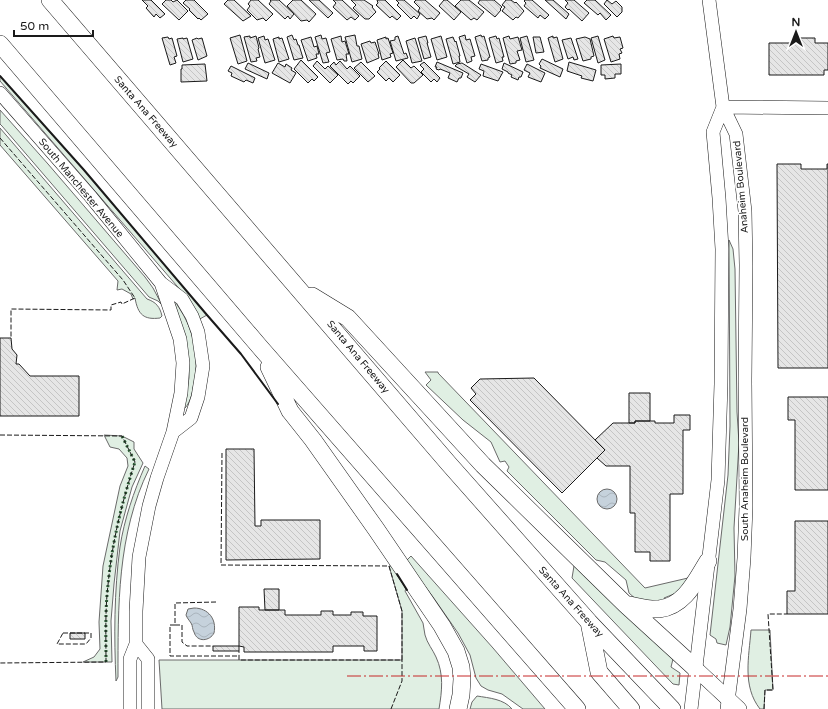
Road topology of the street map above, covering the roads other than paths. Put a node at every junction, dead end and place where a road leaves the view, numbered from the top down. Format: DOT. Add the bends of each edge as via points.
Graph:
graph roads {
  1 [pos="50,0"];
  2 [pos="709,0"];
  3 [pos="0,44"];
  4 [pos="0,93"];
  5 [pos="724,107"];
  6 [pos="828,108"];
  7 [pos="746,258"];
  8 [pos="161,283"];
  9 [pos="298,288"];
  10 [pos="259,346"];
  11 [pos="173,432"];
  12 [pos="708,561"];
  13 [pos="625,604"];
  14 [pos="589,622"];
  15 [pos="136,644"];
  16 [pos="695,668"];
  17 [pos="732,706"];
  18 [pos="670,707"];
  19 [pos="130,709"];
  20 [pos="148,709"];
  21 [pos="458,709"];
  22 [pos="577,709"];
  23 [pos="631,709"];
  24 [pos="691,709"];
  1 -- 9 [label="highway, Santa Ana Freeway"];
  2 -- 5 [label="main road, Anaheim Boulevard"];
  3 -- 10 [label="highway"];
  4 -- 8 [label="main road, South Manchester Avenue" via="91,197"];
  5 -- 6 [label="main road"];
  5 -- 7 [label="main road, Anaheim Boulevard" via="736,134"];
  5 -- 12 [label="main road" via="713,132 721,233 721,384 718,480"];
  7 -- 17 [label="main road, South Anaheim Boulevard" via="746,507"];
  8 -- 11 [label="main road, South Manchester Avenue" via="178,332 183,363 181,393"];
  8 -- 11 [label="main road, South Manchester Avenue" via="182,299 192,316 198,332 203,366 198,397 191,418"];
  9 -- 13 [label="highway" via="348,318 483,465"];
  9 -- 14 [label="highway, Santa Ana Freeway"];
  10 -- 21 [label="highway" via="290,411 376,529 442,626 456,651 462,680"];
  10 -- 22 [label="highway"];
  11 -- 15 [label="main road" via="149,506 141,544"];
  12 -- 13 [label="highway" via="689,592 671,606 659,609"];
  12 -- 16 [label="main road"];
  13 -- 16 [label="highway"];
  14 -- 18 [label="highway, Santa Ana Freeway"];
  14 -- 23 [label="highway" via="599,672"];
  15 -- 19 [label="main road" via="130,659"];
  15 -- 20 [label="main road" via="148,659"];
  16 -- 17 [label="main road"];
  16 -- 24 [label="main road"];
}
